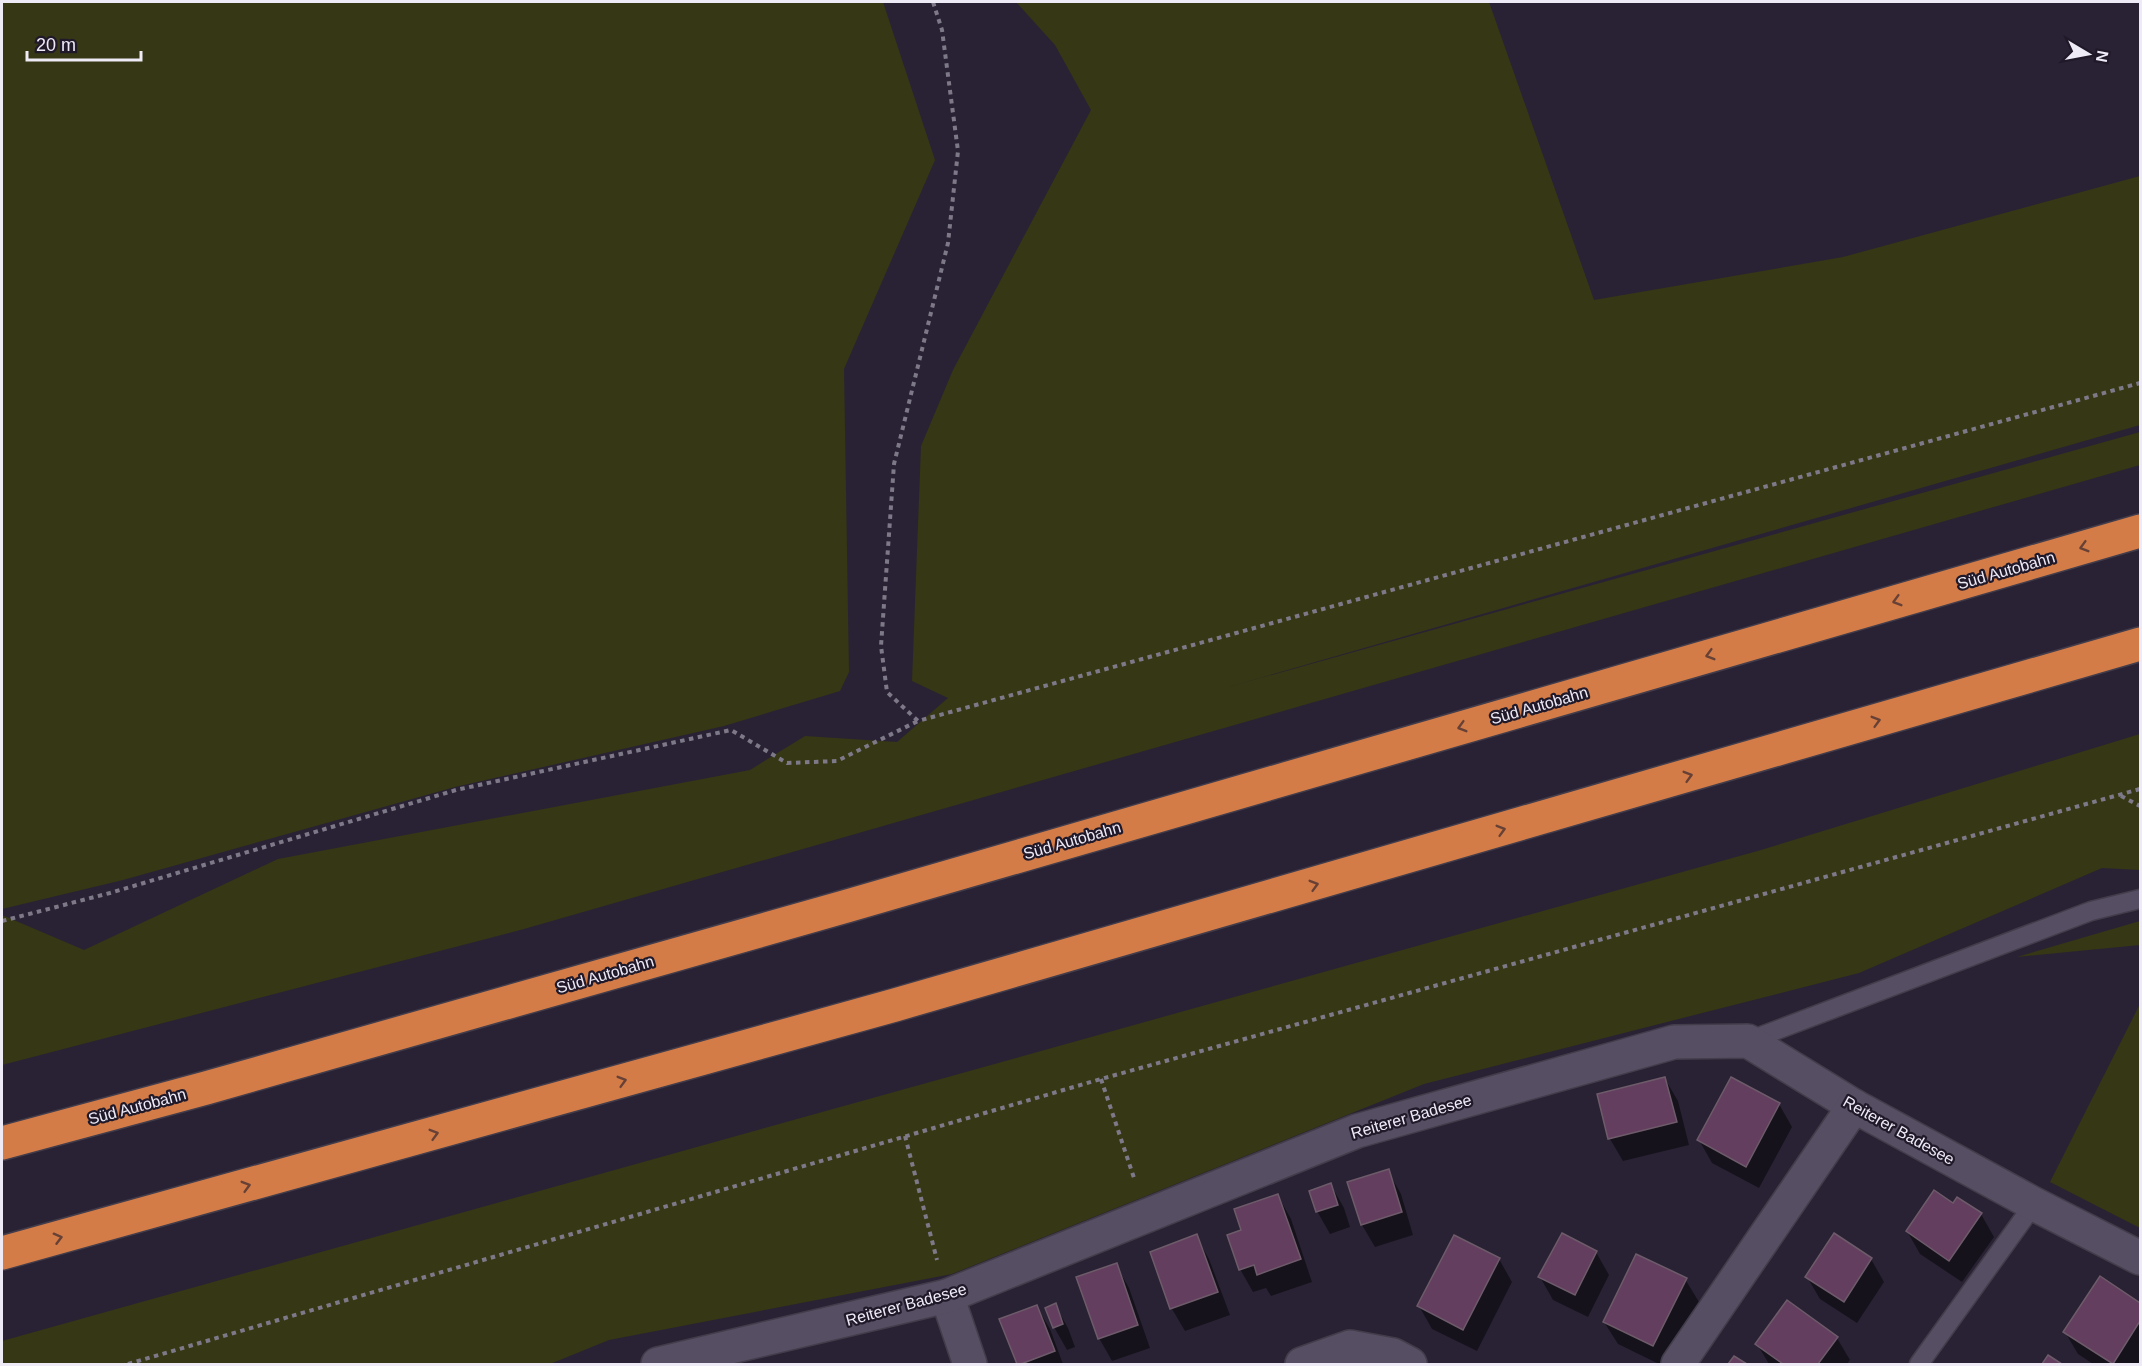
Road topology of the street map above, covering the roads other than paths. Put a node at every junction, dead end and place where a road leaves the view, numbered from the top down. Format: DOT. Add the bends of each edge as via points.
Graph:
graph roads {
  1 [pos="2140,531"];
  2 [pos="2140,644"];
  3 [pos="2140,899"];
  4 [pos="1748,1041"];
  5 [pos="1854,1106"];
  6 [pos="2,1143"];
  7 [pos="2034,1204"];
  8 [pos="2,1253"];
  9 [pos="2140,1258"];
  10 [pos="946,1296"];
  11 [pos="658,1365"];
  12 [pos="970,1365"];
  13 [pos="1302,1365"];
  14 [pos="1410,1365"];
  15 [pos="1678,1365"];
  16 [pos="1919,1365"];
  1 -- 6 [label="highway, Süd Autobahn, one-way" via="824,912"];
  8 -- 2 [label="highway, one-way" via="906,1002"];
  3 -- 4 [label="lane" via="2091,911"];
  4 -- 5 [label="street, Reiterer Badesee"];
  4 -- 10 [label="street, Reiterer Badesee" via="1674,1042 1357,1131"];
  5 -- 7 [label="street, Reiterer Badesee"];
  5 -- 15 [label="street"];
  7 -- 9 [label="street, Reiterer Badesee"];
  7 -- 16 [label="lane"];
  10 -- 11 [label="street, Reiterer Badesee"];
  10 -- 12 [label="street"];
  13 -- 14 [label="street" via="1350,1347 1393,1356"];
}
